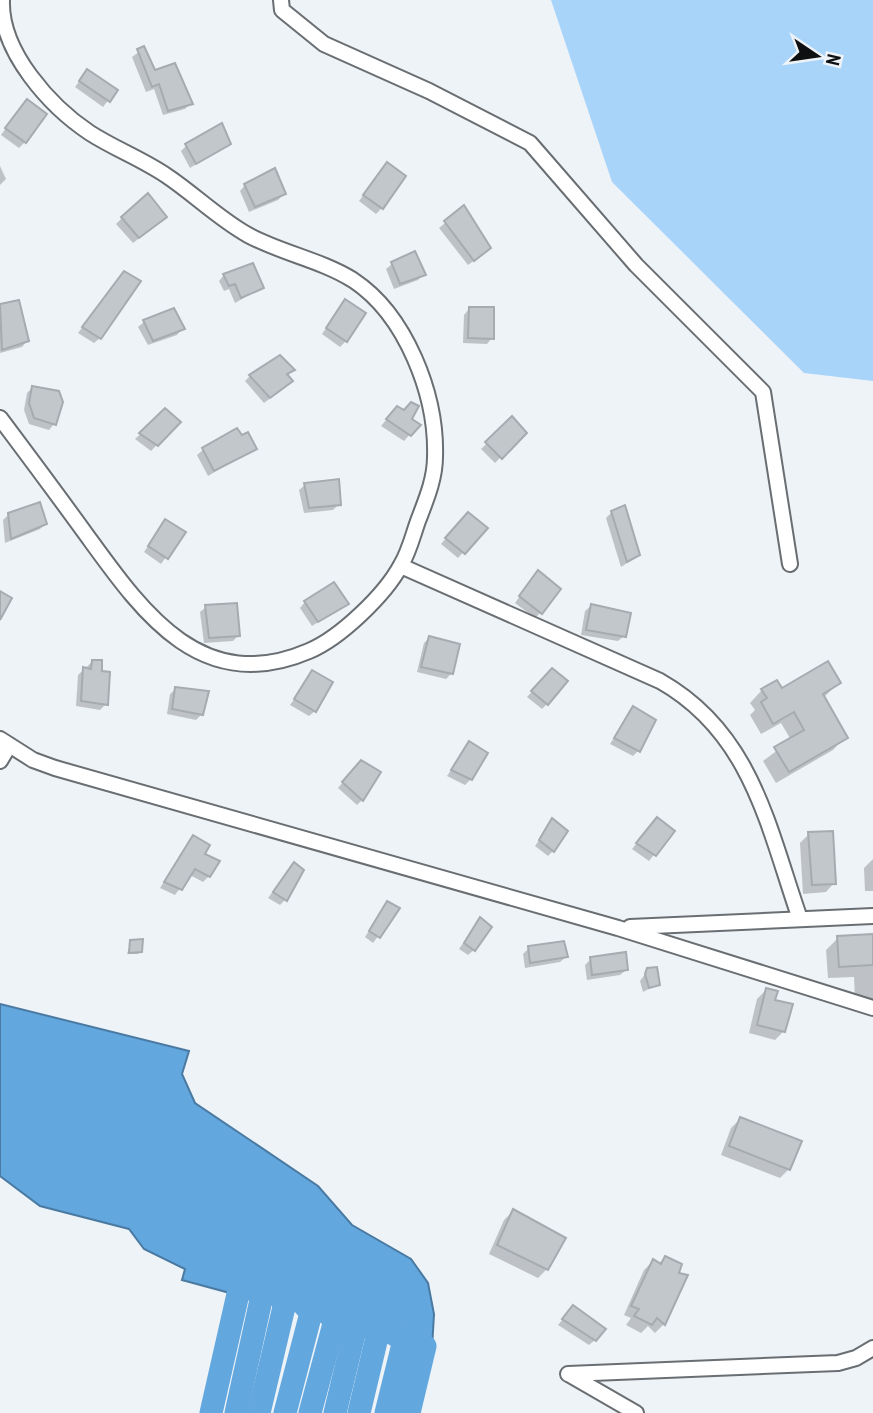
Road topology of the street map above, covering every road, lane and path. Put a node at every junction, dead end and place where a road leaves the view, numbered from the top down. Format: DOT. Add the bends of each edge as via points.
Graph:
graph roads {
  1 [pos="2,0"];
  2 [pos="281,0"];
  3 [pos="0,418"];
  4 [pos="790,564"];
  5 [pos="401,566"];
  6 [pos="4,742"];
  7 [pos="0,761"];
  8 [pos="873,916"];
  9 [pos="800,919"];
  10 [pos="618,928"];
  11 [pos="873,1008"];
  12 [pos="873,1348"];
  13 [pos="636,1413"];
  1 -- 5 [label="street" via="1,20 13,54 38,88 85,130 155,168 243,232 352,280 389,316 421,375 434,436 433,475"];
  2 -- 4 [label="street" via="282,10 324,44 530,143 636,265 763,393"];
  3 -- 5 [label="street" via="141,608 200,653 259,664 309,651 348,626"];
  5 -- 9 [label="street" via="660,681 699,707 734,747 754,784"];
  6 -- 7 [label="street"];
  6 -- 10 [label="street" via="55,768"];
  8 -- 9 [label="street"];
  9 -- 10 [label="street"];
  10 -- 11 [label="street"];
  12 -- 13 [label="street" via="838,1363 569,1374"];
}
